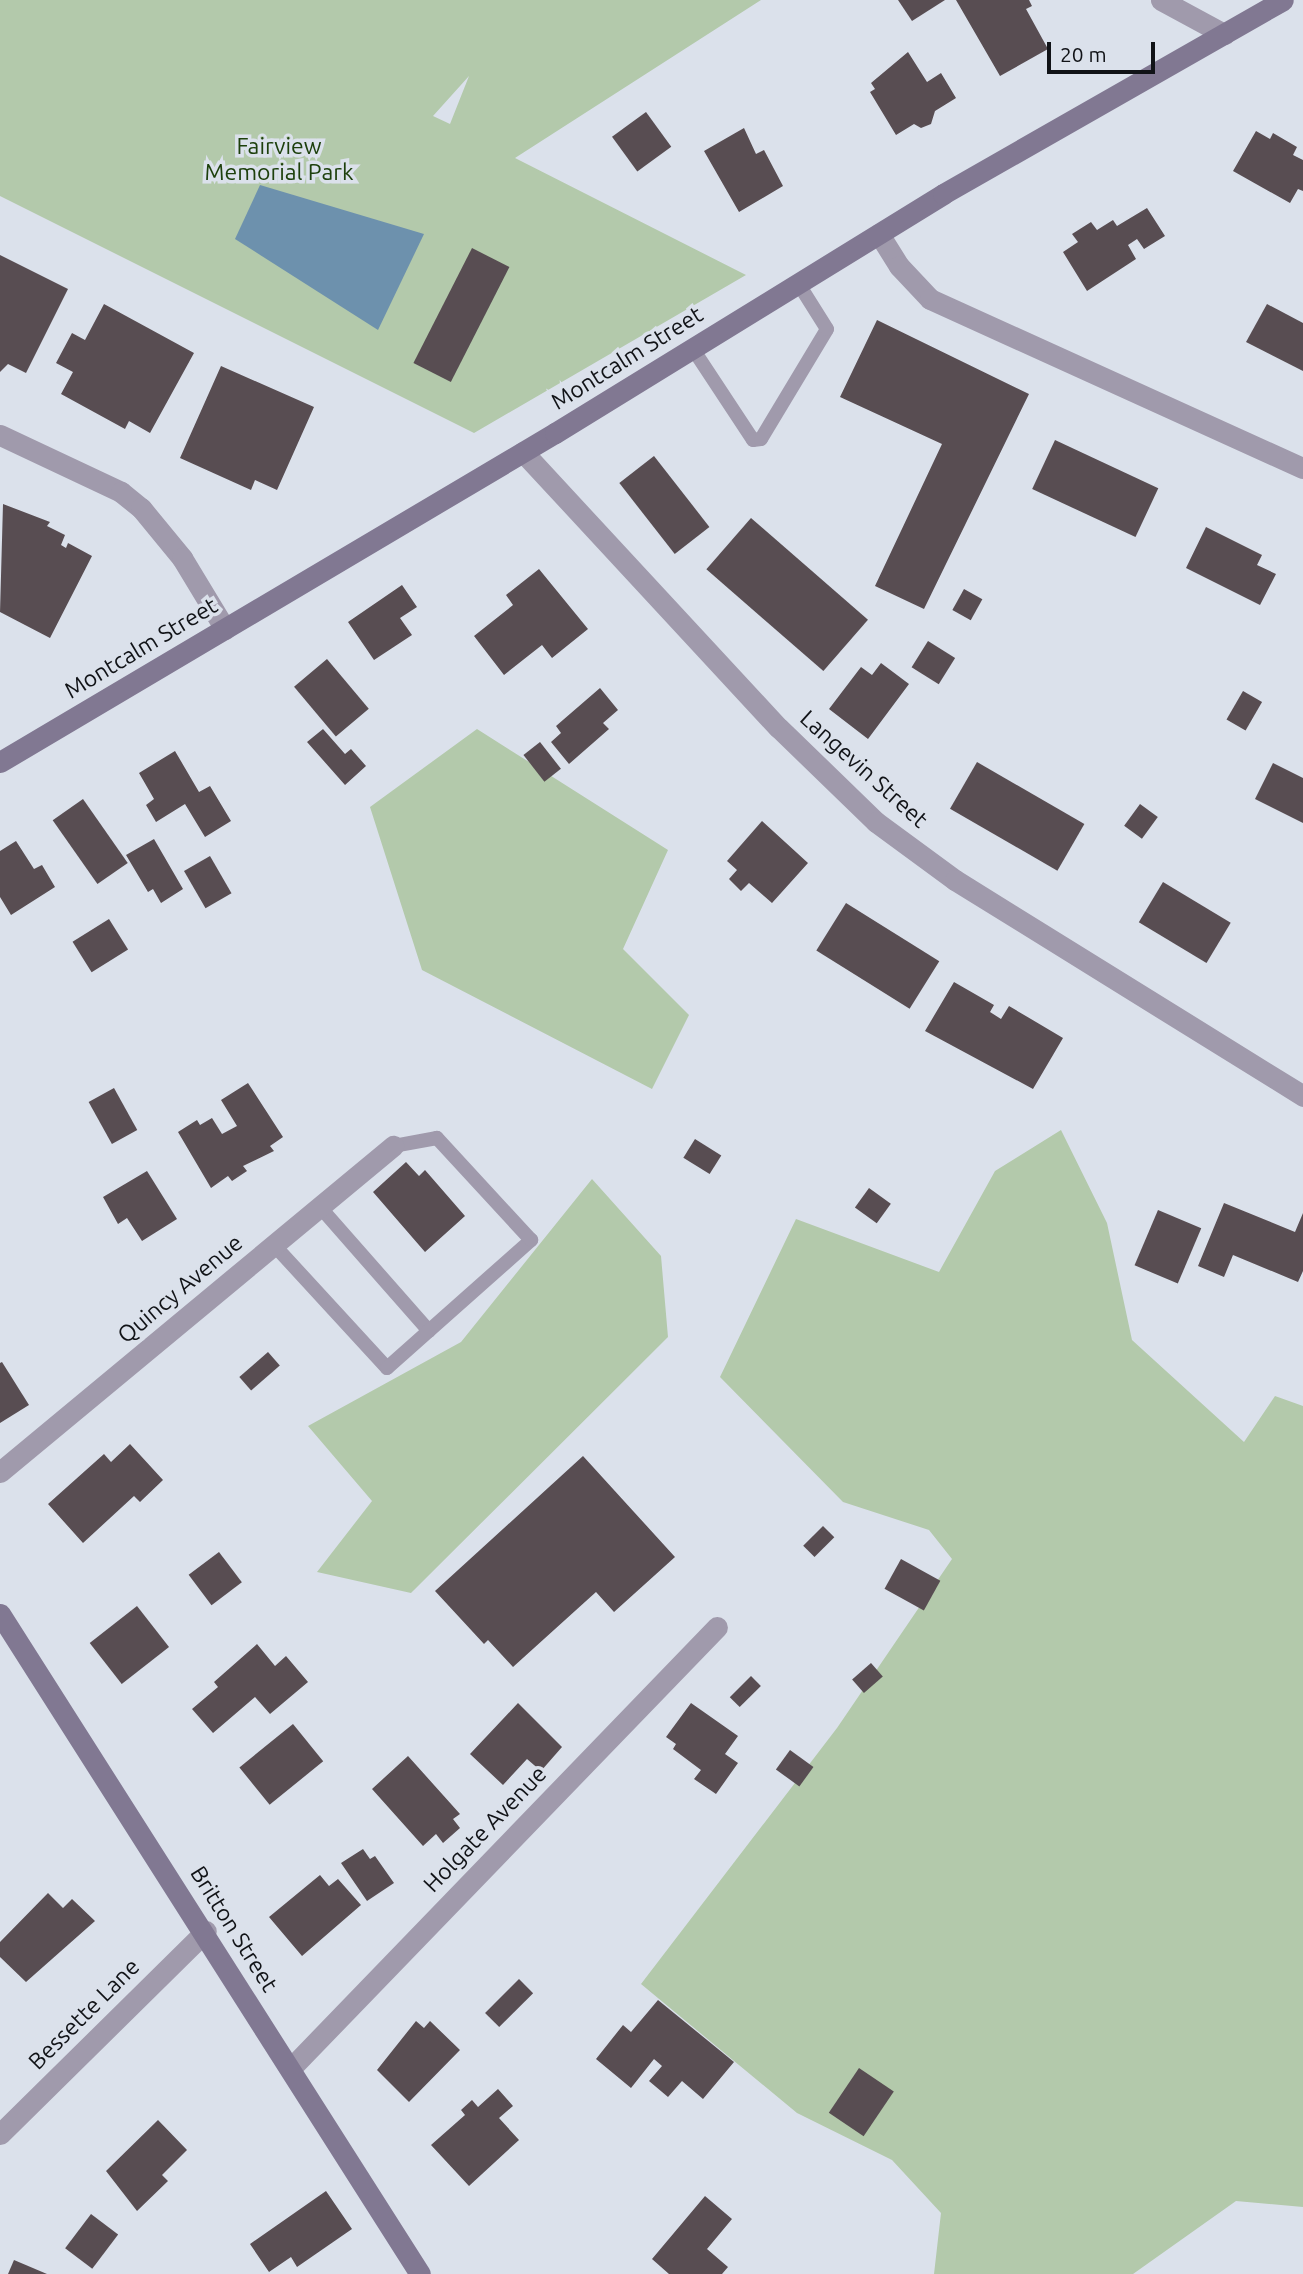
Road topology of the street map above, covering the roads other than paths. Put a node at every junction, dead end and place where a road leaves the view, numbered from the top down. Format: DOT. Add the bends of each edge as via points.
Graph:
graph roads {
  1 [pos="1161,0"];
  2 [pos="1283,0"];
  3 [pos="1224,34"];
  4 [pos="879,233"];
  5 [pos="798,284"];
  6 [pos="693,349"];
  7 [pos="0,435"];
  8 [pos="523,453"];
  9 [pos="1303,468"];
  10 [pos="225,629"];
  11 [pos="0,762"];
  12 [pos="1303,1096"];
  13 [pos="393,1146"];
  14 [pos="320,1207"];
  15 [pos="274,1245"];
  16 [pos="429,1331"];
  17 [pos="0,1472"];
  18 [pos="0,1615"];
  19 [pos="717,1627"];
  20 [pos="206,1931"];
  21 [pos="291,2068"];
  22 [pos="0,2134"];
  23 [pos="420,2274"];
  1 -- 3 [label="street"];
  2 -- 3 [label="main road, Montcalm Street"];
  3 -- 4 [label="main road, Montcalm Street"];
  4 -- 5 [label="main road, Montcalm Street"];
  4 -- 9 [label="street" via="899,266 930,299"];
  5 -- 6 [label="main road, Montcalm Street"];
  5 -- 6 [label="lane" via="827,329 761,439 753,440"];
  6 -- 8 [label="main road, Montcalm Street"];
  7 -- 10 [label="street" via="121,492 141,508 182,558"];
  8 -- 10 [label="main road, Montcalm Street"];
  8 -- 12 [label="street, Langevin Street" via="779,728 876,822 955,880"];
  10 -- 11 [label="main road, Montcalm Street"];
  13 -- 14 [label="street, Quincy Avenue"];
  13 -- 16 [label="lane" via="437,1138 531,1240"];
  14 -- 15 [label="street, Quincy Avenue"];
  14 -- 16 [label="lane"];
  15 -- 16 [label="lane" via="387,1368"];
  15 -- 17 [label="street, Quincy Avenue"];
  18 -- 20 [label="main road, Britton Street"];
  19 -- 21 [label="street, Holgate Avenue"];
  20 -- 21 [label="main road, Britton Street"];
  20 -- 22 [label="street, Bessette Lane"];
  21 -- 23 [label="main road, Britton Street"];
}
